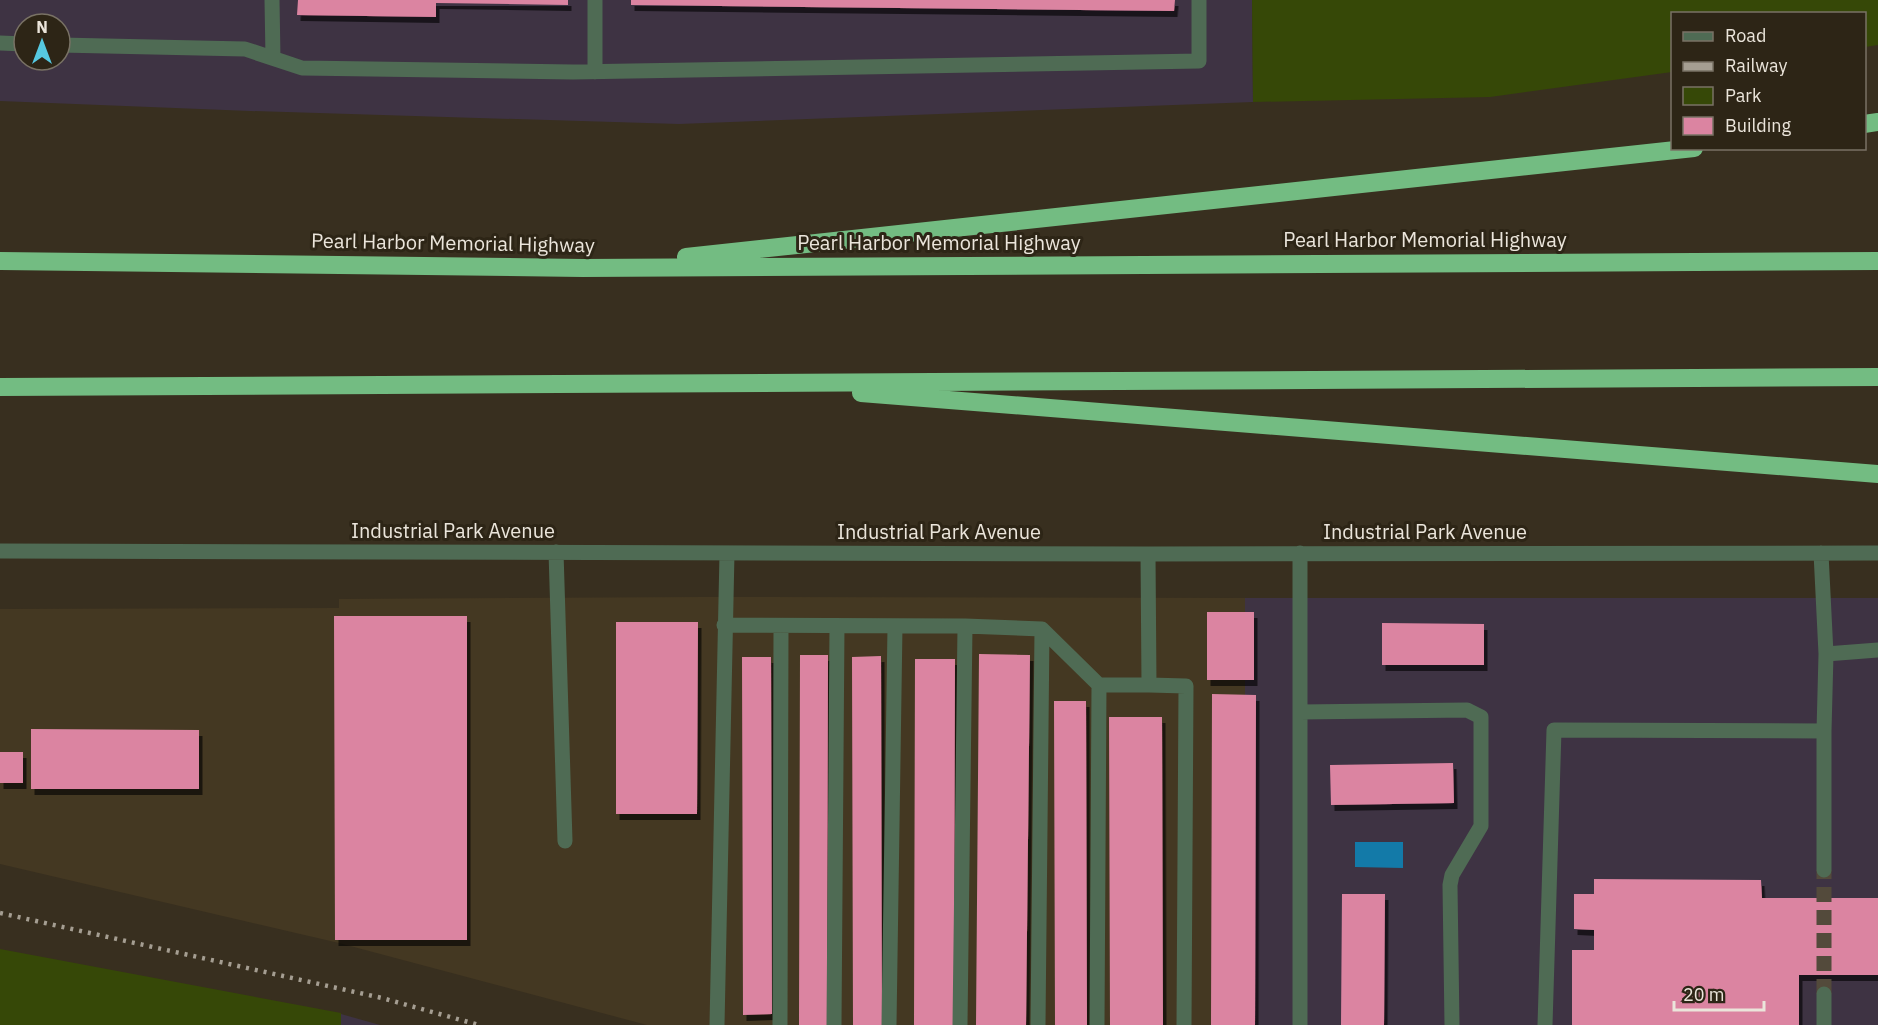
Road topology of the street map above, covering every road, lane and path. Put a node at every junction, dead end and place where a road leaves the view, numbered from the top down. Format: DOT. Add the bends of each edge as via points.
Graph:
graph roads {
  1 [pos="272,0"];
  2 [pos="595,0"];
  3 [pos="1199,0"];
  4 [pos="72,45"];
  5 [pos="273,58"];
  6 [pos="595,72"];
  7 [pos="1675,150"];
  8 [pos="1878,250"];
  9 [pos="0,261"];
  10 [pos="1747,261"];
  11 [pos="1878,261"];
  12 [pos="583,268"];
  13 [pos="1878,377"];
  14 [pos="736,383"];
  15 [pos="0,387"];
  16 [pos="1878,474"];
  17 [pos="0,551"];
  18 [pos="556,552"];
  19 [pos="726,553"];
  20 [pos="1300,553"];
  21 [pos="1878,553"];
  22 [pos="1148,554"];
  23 [pos="1821,554"];
  24 [pos="724,625"];
  25 [pos="781,626"];
  26 [pos="837,626"];
  27 [pos="896,626"];
  28 [pos="965,626"];
  29 [pos="1042,629"];
  30 [pos="1878,650"];
  31 [pos="1826,654"];
  32 [pos="1099,685"];
  33 [pos="1149,685"];
  34 [pos="1300,712"];
  35 [pos="1824,731"];
  36 [pos="565,841"];
  37 [pos="1824,870"];
  38 [pos="1824,994"];
  39 [pos="717,1025"];
  40 [pos="780,1025"];
  41 [pos="834,1025"];
  42 [pos="889,1025"];
  43 [pos="960,1025"];
  44 [pos="1038,1025"];
  45 [pos="1097,1025"];
  46 [pos="1184,1025"];
  47 [pos="1300,1025"];
  48 [pos="1452,1025"];
  49 [pos="1545,1025"];
  50 [pos="1824,1025"];
  1 -- 5 [label="street"];
  2 -- 6 [label="street"];
  3 -- 6 [label="street" via="1200,61"];
  4 -- 5 [label="street" via="245,49"];
  5 -- 6 [label="street" via="302,68"];
  7 -- 12 [label="highway"];
  8 -- 10 [label="highway"];
  9 -- 12 [label="highway, Pearl Harbor Memorial Highway"];
  10 -- 11 [label="highway, Pearl Harbor Memorial Highway"];
  10 -- 12 [label="highway, Pearl Harbor Memorial Highway"];
  13 -- 14 [label="highway"];
  14 -- 15 [label="highway"];
  14 -- 16 [label="highway"];
  17 -- 18 [label="street, Industrial Park Avenue"];
  18 -- 19 [label="street, Industrial Park Avenue"];
  18 -- 36 [label="street"];
  19 -- 22 [label="street, Industrial Park Avenue"];
  19 -- 24 [label="street"];
  20 -- 22 [label="street, Industrial Park Avenue"];
  20 -- 23 [label="street, Industrial Park Avenue"];
  20 -- 34 [label="street"];
  21 -- 23 [label="street, Industrial Park Avenue"];
  22 -- 33 [label="street"];
  23 -- 31 [label="street"];
  24 -- 25 [label="street"];
  24 -- 39 [label="street"];
  25 -- 26 [label="street"];
  25 -- 40 [label="street"];
  26 -- 27 [label="street"];
  26 -- 41 [label="street"];
  27 -- 28 [label="street"];
  27 -- 42 [label="street"];
  28 -- 29 [label="street"];
  28 -- 43 [label="street"];
  29 -- 32 [label="street"];
  29 -- 44 [label="street"];
  30 -- 31 [label="street"];
  31 -- 35 [label="street"];
  32 -- 33 [label="street"];
  32 -- 45 [label="street"];
  33 -- 46 [label="street" via="1186,686"];
  34 -- 47 [label="street"];
  34 -- 48 [label="street" via="1467,710 1481,717 1481,826 1450,885"];
  35 -- 37 [label="street"];
  35 -- 49 [label="street" via="1554,730"];
  38 -- 50 [label="street"];
}
